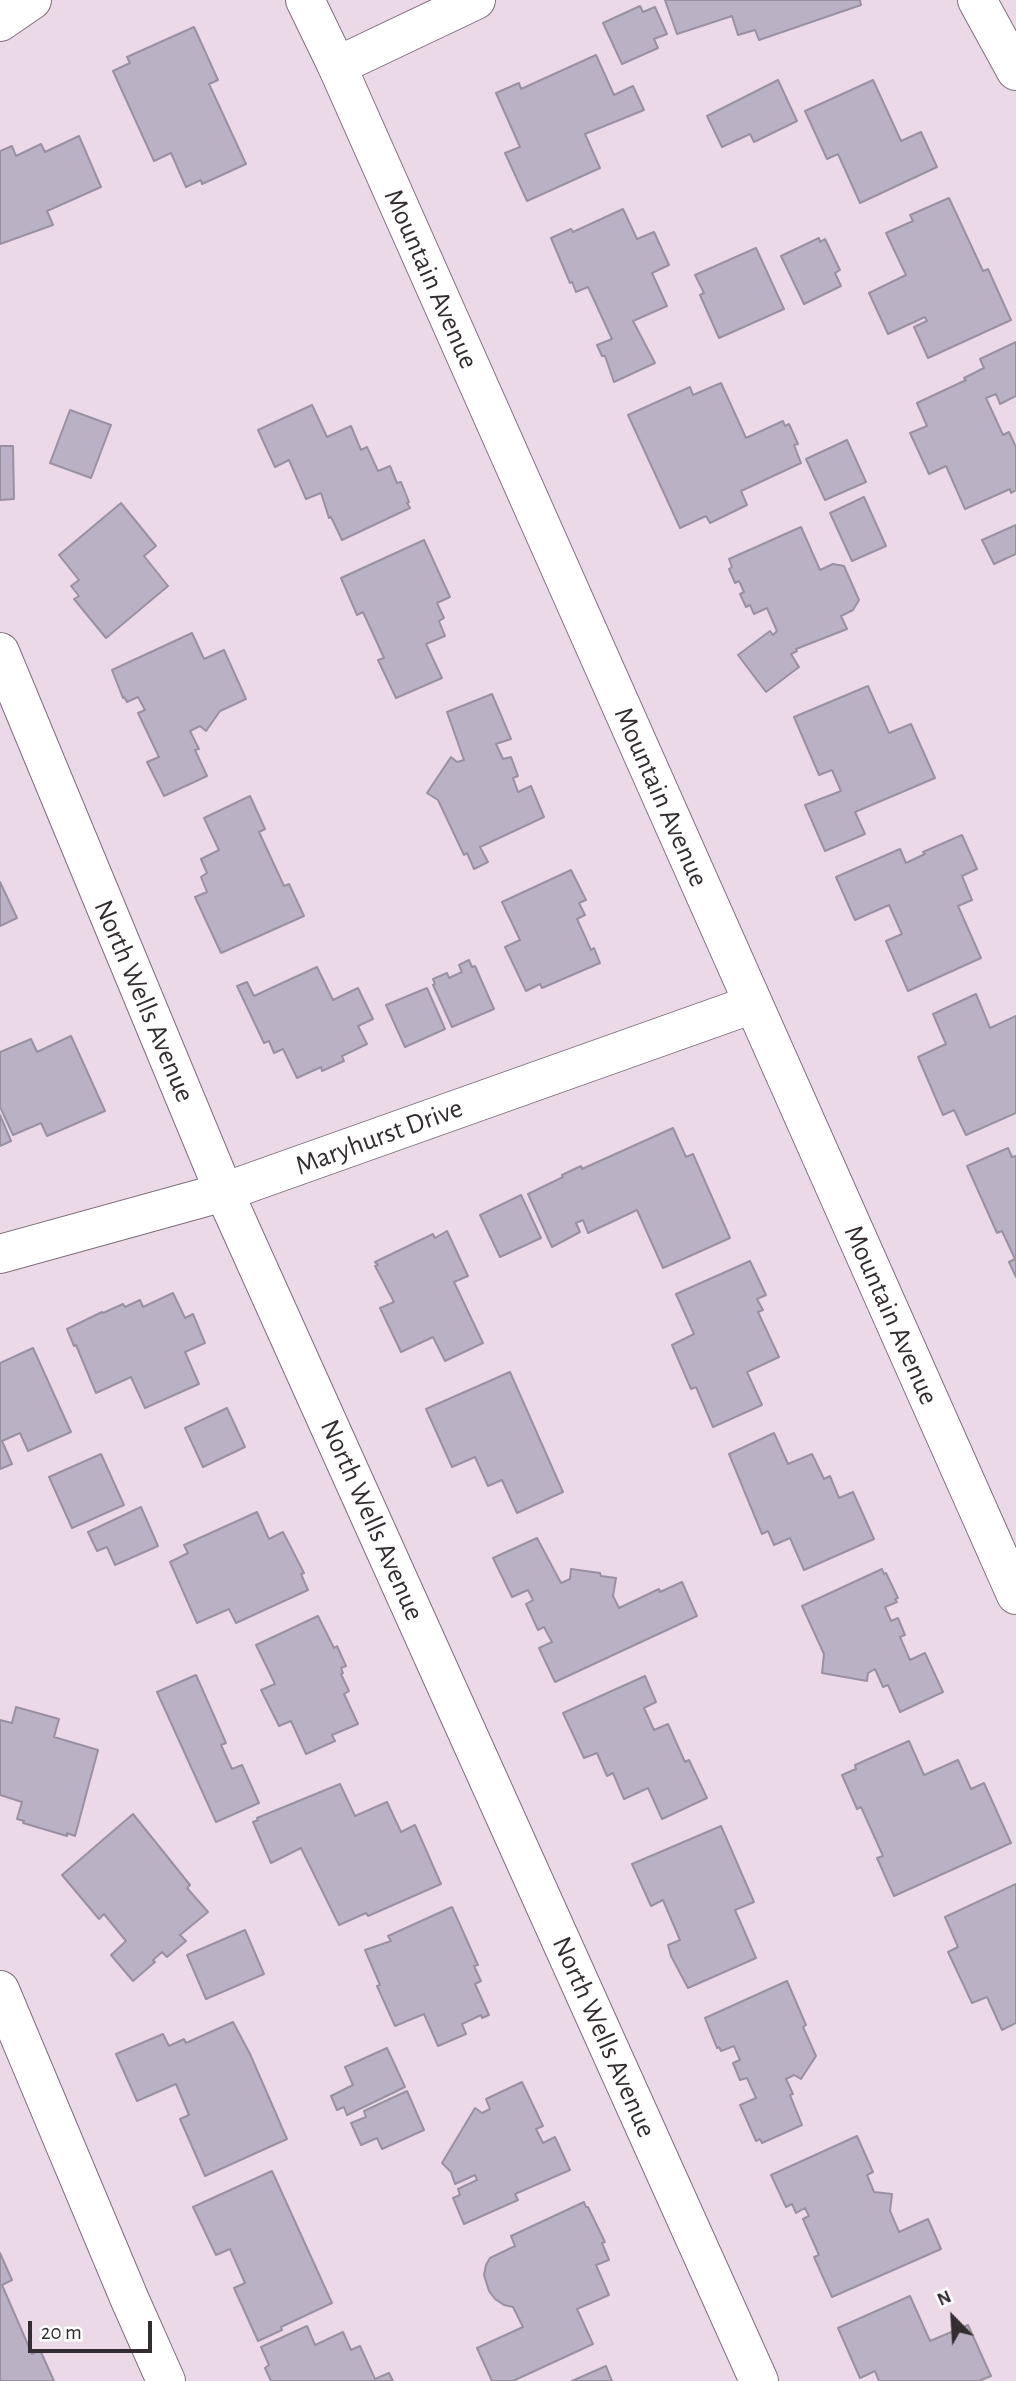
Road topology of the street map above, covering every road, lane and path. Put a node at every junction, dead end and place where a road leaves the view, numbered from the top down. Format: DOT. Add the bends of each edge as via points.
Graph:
graph roads {
  1 [pos="32,0"];
  2 [pos="305,0"];
  3 [pos="477,0"];
  4 [pos="977,0"];
  5 [pos="0,22"];
  6 [pos="337,66"];
  7 [pos="1016,71"];
  8 [pos="0,652"];
  9 [pos="753,1004"];
  10 [pos="224,1192"];
  11 [pos="0,1254"];
  12 [pos="1016,1595"];
  13 [pos="0,1990"];
  14 [pos="166,2381"];
  15 [pos="759,2381"];
  1 -- 5 [label="street"];
  2 -- 6 [label="street, Mountain Avenue"];
  3 -- 6 [label="street"];
  4 -- 7 [label="street"];
  6 -- 9 [label="street, Mountain Avenue"];
  8 -- 10 [label="street, North Wells Avenue"];
  9 -- 10 [label="street, Maryhurst Drive"];
  9 -- 12 [label="street, Mountain Avenue"];
  10 -- 11 [label="street, Maryhurst Drive"];
  10 -- 15 [label="street, North Wells Avenue"];
  13 -- 14 [label="street"];
}
